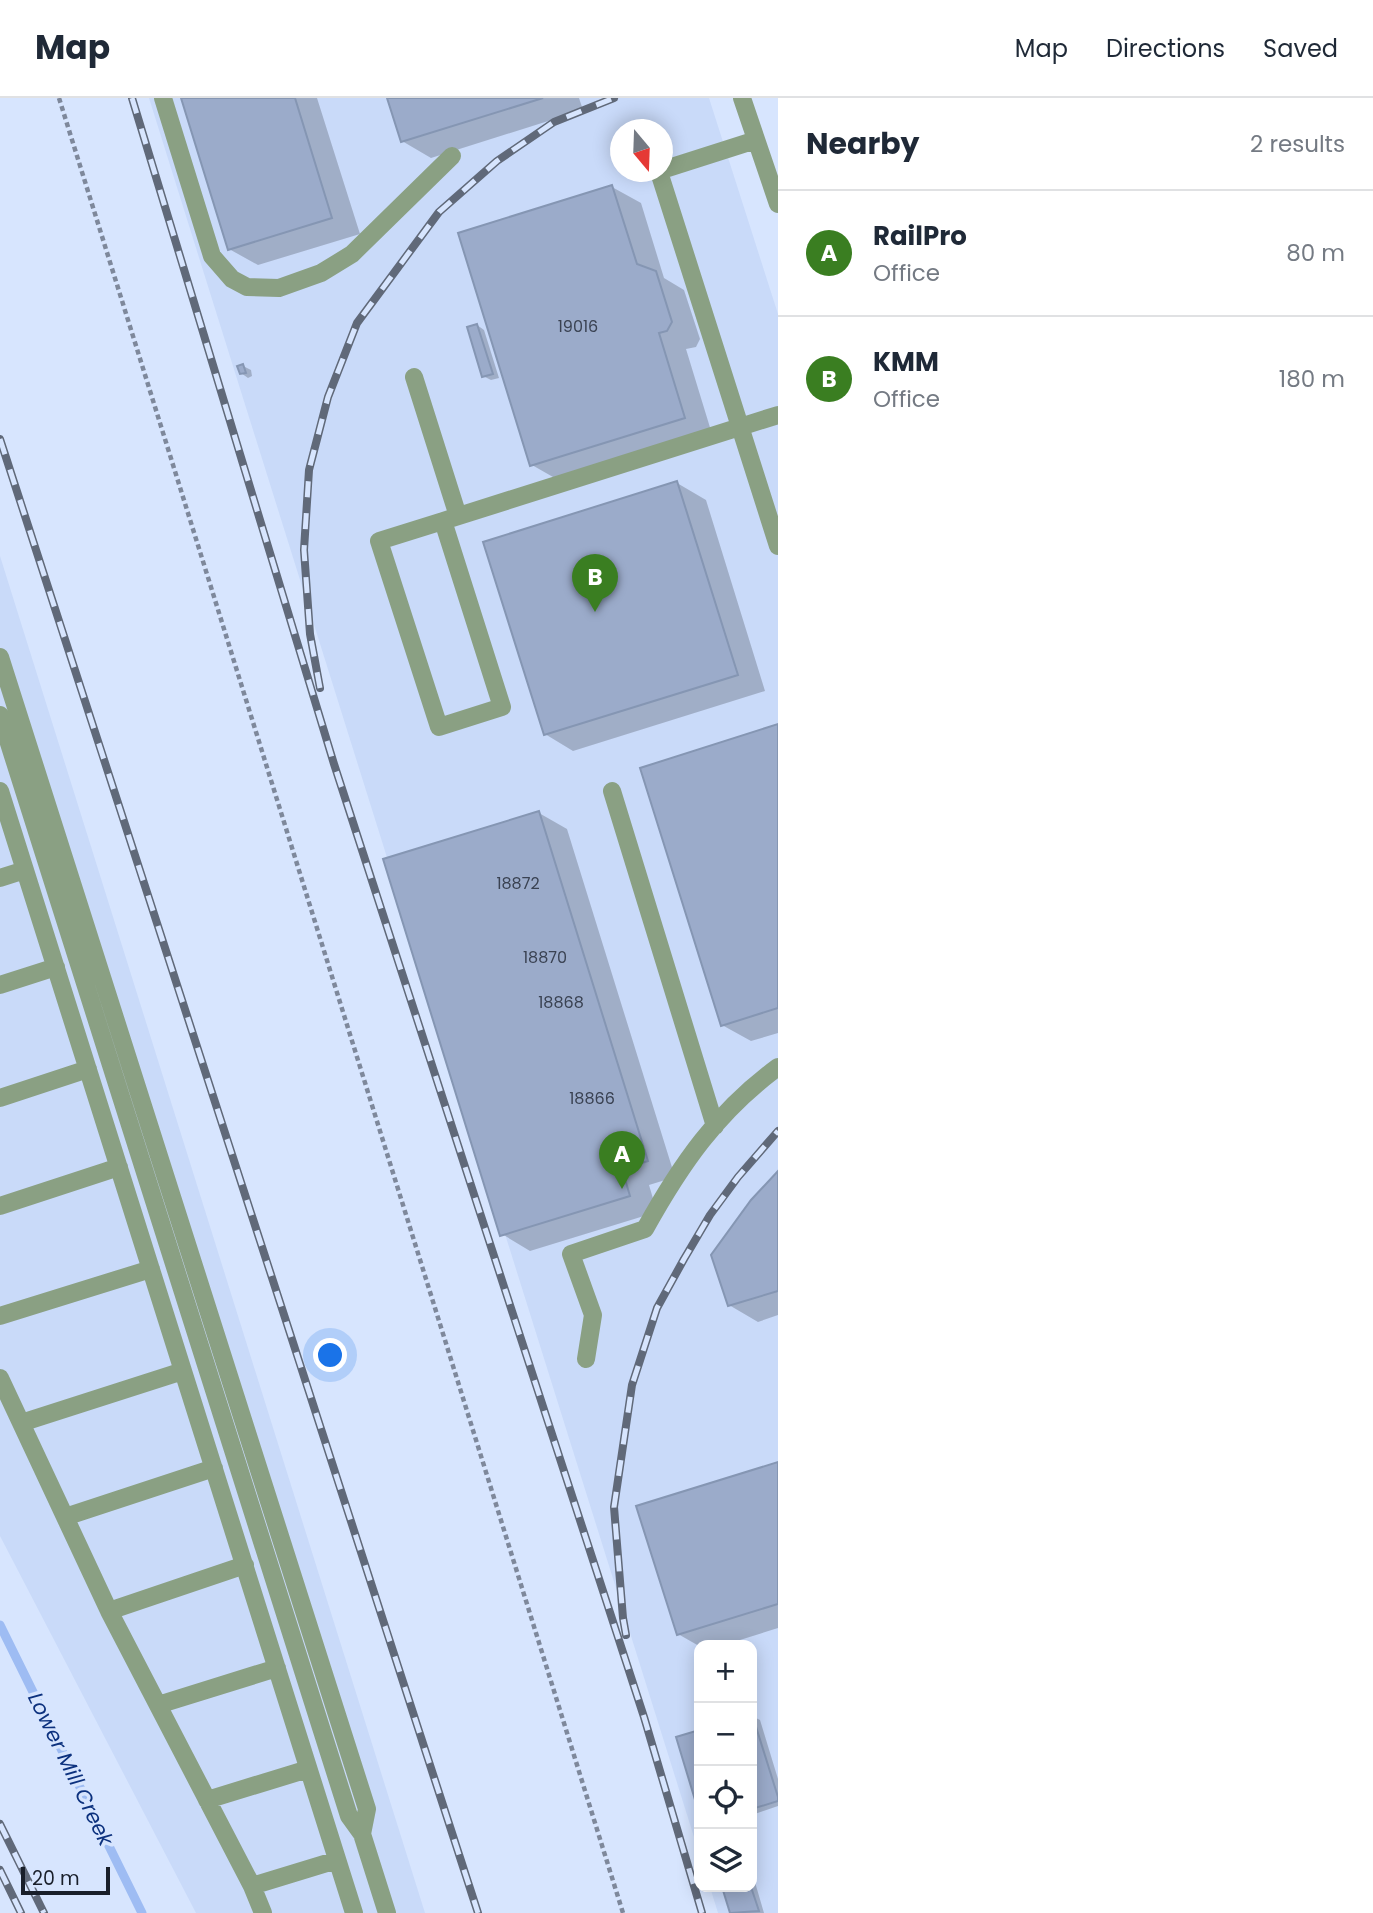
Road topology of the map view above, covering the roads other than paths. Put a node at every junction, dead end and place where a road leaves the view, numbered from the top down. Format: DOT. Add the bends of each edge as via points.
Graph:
graph roads {
  1 [pos="163,98"];
  2 [pos="742,98"];
  3 [pos="756,140"];
  4 [pos="452,156"];
  5 [pos="673,167"];
  6 [pos="664,182"];
  7 [pos="775,183"];
  8 [pos="778,204"];
  9 [pos="415,377"];
  10 [pos="778,415"];
  11 [pos="740,427"];
  12 [pos="450,518"];
  13 [pos="778,546"];
  14 [pos="0,657"];
  15 [pos="0,715"];
  16 [pos="0,791"];
  17 [pos="612,791"];
  18 [pos="25,870"];
  19 [pos="0,878"];
  20 [pos="56,967"];
  21 [pos="0,985"];
  22 [pos="778,1067"];
  23 [pos="88,1069"];
  24 [pos="0,1097"];
  25 [pos="715,1126"];
  26 [pos="119,1167"];
  27 [pos="0,1206"];
  28 [pos="151,1269"];
  29 [pos="0,1316"];
  30 [pos="586,1359"];
  31 [pos="183,1371"];
  32 [pos="0,1378"];
  33 [pos="21,1423"];
  34 [pos="214,1468"];
  35 [pos="65,1517"];
  36 [pos="245,1565"];
  37 [pos="109,1611"];
  38 [pos="277,1668"];
  39 [pos="158,1705"];
  40 [pos="309,1769"];
  41 [pos="208,1800"];
  42 [pos="362,1834"];
  43 [pos="337,1860"];
  44 [pos="252,1886"];
  45 [pos="263,1913"];
  46 [pos="354,1913"];
  47 [pos="387,1913"];
  1 -- 4 [label="street" via="212,256 232,279 247,287 279,288 321,273 352,254"];
  2 -- 3 [label="street"];
  3 -- 5 [label="street"];
  3 -- 7 [label="street"];
  6 -- 11 [label="street"];
  7 -- 8 [label="street"];
  9 -- 12 [label="street"];
  10 -- 11 [label="street"];
  11 -- 12 [label="street"];
  11 -- 13 [label="street"];
  12 -- 12 [label="street" via="502,707 439,727 379,541"];
  14 -- 42 [label="street" via="367,1809"];
  15 -- 42 [label="street" via="349,1816"];
  16 -- 18 [label="street"];
  17 -- 25 [label="street"];
  18 -- 19 [label="street"];
  18 -- 20 [label="street"];
  20 -- 21 [label="street"];
  20 -- 23 [label="street"];
  22 -- 25 [label="street"];
  23 -- 24 [label="street"];
  23 -- 26 [label="street"];
  25 -- 30 [label="street" via="702,1138 645,1230 571,1254 593,1315"];
  26 -- 27 [label="street"];
  26 -- 28 [label="street"];
  28 -- 29 [label="street"];
  28 -- 31 [label="street"];
  31 -- 33 [label="street"];
  31 -- 34 [label="street"];
  32 -- 33 [label="street"];
  33 -- 35 [label="street"];
  34 -- 35 [label="street"];
  34 -- 36 [label="street"];
  35 -- 37 [label="street"];
  36 -- 37 [label="street"];
  36 -- 38 [label="street"];
  37 -- 39 [label="street"];
  38 -- 39 [label="street"];
  38 -- 40 [label="street"];
  39 -- 41 [label="street"];
  40 -- 41 [label="street"];
  40 -- 43 [label="street"];
  41 -- 44 [label="street"];
  42 -- 47 [label="street"];
  43 -- 44 [label="street"];
  43 -- 46 [label="street"];
  44 -- 45 [label="street"];
}
